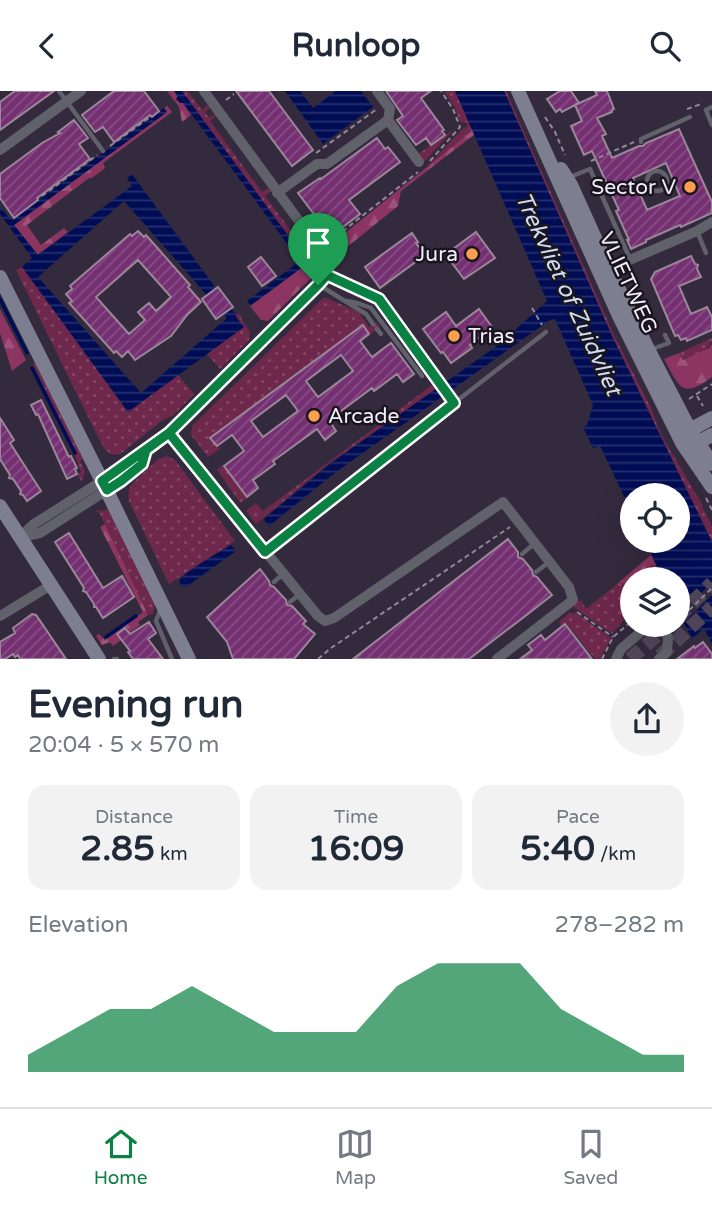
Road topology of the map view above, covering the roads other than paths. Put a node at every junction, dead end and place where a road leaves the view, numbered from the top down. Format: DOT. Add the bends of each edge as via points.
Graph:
graph roads {
  1 [pos="58,91"];
  2 [pos="81,91"];
  3 [pos="204,91"];
  4 [pos="377,91"];
  5 [pos="519,91"];
  6 [pos="529,91"];
  7 [pos="66,102"];
  8 [pos="712,107"];
  9 [pos="690,117"];
  10 [pos="388,120"];
  11 [pos="712,125"];
  12 [pos="641,142"];
  13 [pos="0,150"];
  14 [pos="103,151"];
  15 [pos="421,165"];
  16 [pos="654,171"];
  17 [pos="563,180"];
  18 [pos="277,193"];
  19 [pos="712,222"];
  20 [pos="696,231"];
  21 [pos="706,253"];
  22 [pos="630,260"];
  23 [pos="329,271"];
  24 [pos="604,271"];
  25 [pos="0,277"];
  26 [pos="318,285"];
  27 [pos="347,302"];
  28 [pos="373,324"];
  29 [pos="377,329"];
  30 [pos="546,332"];
  31 [pos="381,334"];
  32 [pos="665,335"];
  33 [pos="644,353"];
  34 [pos="422,376"];
  35 [pos="454,403"];
  36 [pos="712,418"];
  37 [pos="169,433"];
  38 [pos="712,435"];
  39 [pos="690,439"];
  40 [pos="712,464"];
  41 [pos="105,485"];
  42 [pos="712,487"];
  43 [pos="0,506"];
  44 [pos="20,537"];
  45 [pos="535,543"];
  46 [pos="265,552"];
  47 [pos="522,554"];
  48 [pos="549,562"];
  49 [pos="536,572"];
  50 [pos="283,574"];
  51 [pos="274,582"];
  52 [pos="51,585"];
  53 [pos="300,594"];
  54 [pos="290,602"];
  55 [pos="162,605"];
  56 [pos="0,616"];
  57 [pos="635,637"];
  58 [pos="667,637"];
  59 [pos="99,659"];
  60 [pos="172,659"];
  61 [pos="188,659"];
  62 [pos="497,659"];
  63 [pos="617,659"];
  64 [pos="659,659"];
  1 -- 7 [label="lane"];
  2 -- 7 [label="street"];
  3 -- 18 [label="street"];
  4 -- 10 [label="street" via="390,109"];
  5 -- 17 [label="street, VLIETWEG"];
  6 -- 17 [label="street, VLIETWEG" via="531,107"];
  7 -- 13 [label="street"];
  7 -- 14 [label="lane"];
  8 -- 11 [label="lane" via="706,110"];
  9 -- 12 [label="lane"];
  10 -- 15 [label="street"];
  10 -- 18 [label="street"];
  16 -- 16 [label="lane" via="666,178 664,188 658,191 648,184"];
  17 -- 22 [label="lane" via="590,169"];
  17 -- 24 [label="street, VLIETWEG"];
  18 -- 23 [label="street" via="320,250"];
  19 -- 20 [label="street"];
  20 -- 21 [label="lane"];
  20 -- 22 [label="street"];
  22 -- 24 [label="street"];
  23 -- 26 [label="street"];
  23 -- 35 [label="lane" via="379,299"];
  24 -- 33 [label="street, VLIETWEG"];
  25 -- 41 [label="street"];
  26 -- 27 [label="lane"];
  26 -- 37 [label="street"];
  27 -- 28 [label="lane"];
  27 -- 34 [label="lane" via="371,308"];
  29 -- 31 [label="lane"];
  30 -- 35 [label="lane"];
  32 -- 33 [label="lane" via="669,343"];
  33 -- 39 [label="street, VLIETWEG"];
  35 -- 46 [label="lane"];
  36 -- 39 [label="street"];
  37 -- 41 [label="street"];
  37 -- 46 [label="street"];
  38 -- 39 [label="street"];
  39 -- 40 [label="street, VLIETWEG"];
  39 -- 42 [label="street, VLIETWEG"];
  41 -- 44 [label="street" via="34,524"];
  41 -- 55 [label="street"];
  43 -- 44 [label="street"];
  44 -- 52 [label="street"];
  45 -- 47 [label="lane"];
  45 -- 48 [label="street"];
  45 -- 53 [label="street" via="503,502 334,618 325,621"];
  46 -- 50 [label="street"];
  48 -- 49 [label="lane"];
  48 -- 62 [label="street" via="569,587 573,600"];
  50 -- 51 [label="lane"];
  50 -- 53 [label="street"];
  52 -- 56 [label="street"];
  52 -- 59 [label="street"];
  53 -- 54 [label="lane"];
  55 -- 60 [label="lane" via="156,621"];
  55 -- 61 [label="street"];
  57 -- 63 [label="street"];
  58 -- 64 [label="street" via="667,652"];
}
